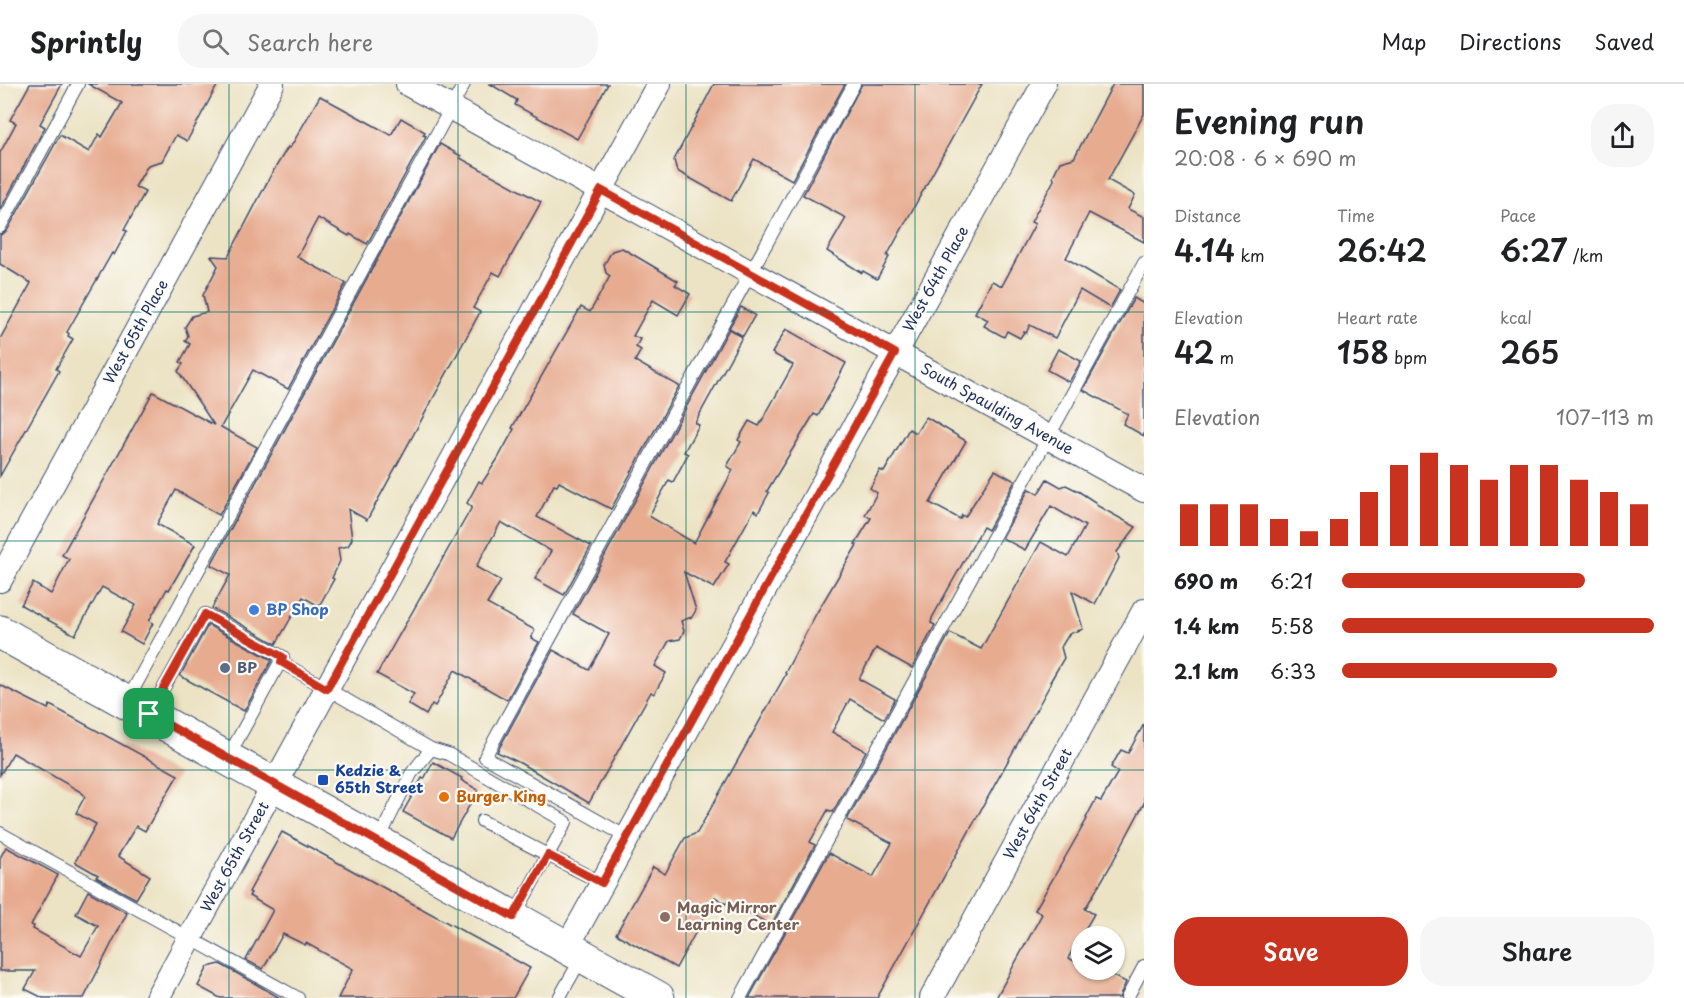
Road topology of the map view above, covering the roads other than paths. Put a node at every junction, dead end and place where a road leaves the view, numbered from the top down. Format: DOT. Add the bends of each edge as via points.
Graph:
graph roads {
  1 [pos="78,84"];
  2 [pos="272,84"];
  3 [pos="408,84"];
  4 [pos="464,84"];
  5 [pos="659,84"];
  6 [pos="854,84"];
  7 [pos="1044,84"];
  8 [pos="451,108"];
  9 [pos="601,190"];
  10 [pos="0,227"];
  11 [pos="1144,263"];
  12 [pos="751,273"];
  13 [pos="895,353"];
  14 [pos="1048,437"];
  15 [pos="1144,490"];
  16 [pos="0,580"];
  17 [pos="1144,611"];
  18 [pos="0,632"];
  19 [pos="281,662"];
  20 [pos="327,689"];
  21 [pos="138,708"];
  22 [pos="431,749"];
  23 [pos="228,758"];
  24 [pos="274,784"];
  25 [pos="482,821"];
  26 [pos="0,833"];
  27 [pos="627,837"];
  28 [pos="378,842"];
  29 [pos="548,855"];
  30 [pos="602,883"];
  31 [pos="513,917"];
  32 [pos="190,938"];
  33 [pos="575,951"];
  34 [pos="1144,966"];
  35 [pos="157,998"];
  36 [pos="298,998"];
  37 [pos="559,998"];
  38 [pos="658,998"];
  39 [pos="740,998"];
  40 [pos="932,998"];
  41 [pos="1127,998"];
  1 -- 10 [label="lane"];
  2 -- 16 [label="street, West 65th Place"];
  3 -- 8 [label="street, South Spaulding Avenue"];
  4 -- 8 [label="lane"];
  5 -- 9 [label="street, West 65th Street"];
  6 -- 12 [label="lane"];
  7 -- 13 [label="street, West 64th Place"];
  8 -- 9 [label="street, South Spaulding Avenue"];
  8 -- 21 [label="lane"];
  9 -- 12 [label="street, South Spaulding Avenue"];
  9 -- 20 [label="street, West 65th Street"];
  11 -- 14 [label="lane"];
  12 -- 13 [label="street, South Spaulding Avenue"];
  12 -- 27 [label="lane" via="485,757"];
  13 -- 14 [label="street, South Spaulding Avenue"];
  13 -- 27 [label="street, West 64th Place"];
  14 -- 15 [label="street, South Spaulding Avenue"];
  14 -- 39 [label="lane"];
  17 -- 40 [label="street, West 64th Street"];
  18 -- 21 [label="main road"];
  19 -- 20 [label="lane"];
  19 -- 21 [label="lane" via="283,657 205,614"];
  19 -- 23 [label="lane"];
  20 -- 22 [label="lane"];
  20 -- 24 [label="street, West 65th Street"];
  21 -- 23 [label="main road"];
  22 -- 28 [label="lane" via="411,774"];
  22 -- 29 [label="lane" via="448,754 566,822"];
  23 -- 24 [label="main road"];
  24 -- 28 [label="main road"];
  24 -- 32 [label="street, West 65th Street"];
  25 -- 29 [label="lane"];
  26 -- 32 [label="lane"];
  27 -- 30 [label="street, West 64th Place"];
  28 -- 31 [label="main road"];
  29 -- 30 [label="lane"];
  29 -- 31 [label="lane"];
  30 -- 33 [label="street, West 64th Place"];
  31 -- 33 [label="main road"];
  32 -- 35 [label="street, West 65th Street"];
  32 -- 36 [label="lane"];
  33 -- 37 [label="lane"];
  33 -- 38 [label="main road"];
  34 -- 41 [label="lane"];
}
